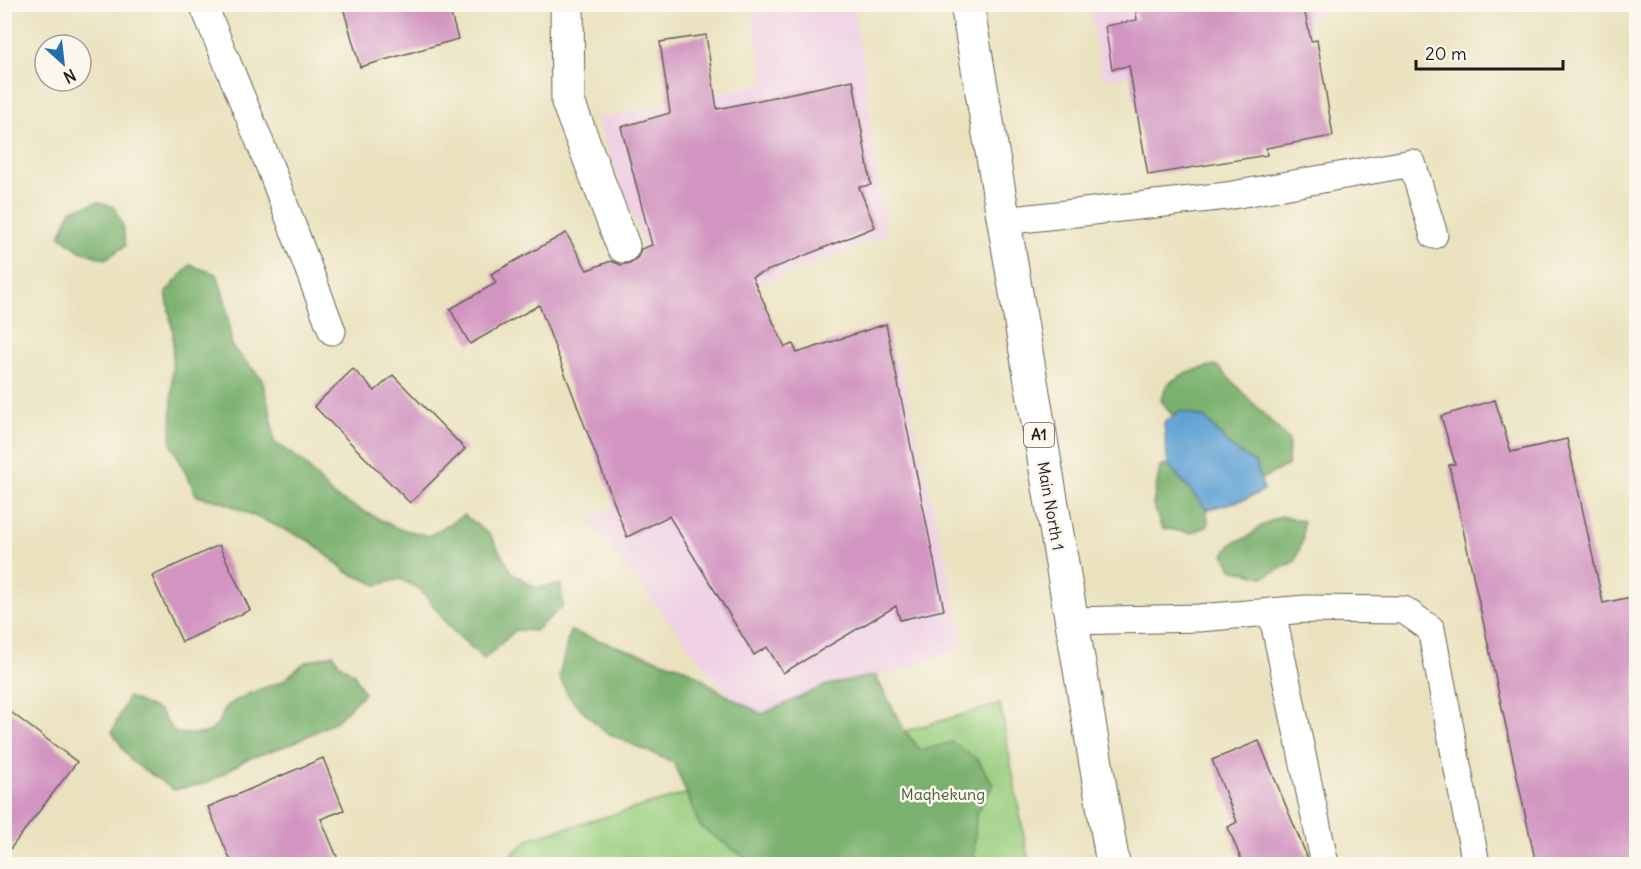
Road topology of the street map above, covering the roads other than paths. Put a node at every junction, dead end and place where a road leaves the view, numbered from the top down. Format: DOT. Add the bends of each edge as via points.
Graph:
graph roads {
  1 [pos="203,4"];
  2 [pos="567,4"];
  3 [pos="967,4"];
  4 [pos="1003,221"];
  5 [pos="1434,235"];
  6 [pos="623,246"];
  7 [pos="332,331"];
  8 [pos="1272,612"];
  9 [pos="1070,621"];
  10 [pos="1113,864"];
  11 [pos="1325,864"];
  12 [pos="1476,864"];
  1 -- 7 [label="lane"];
  2 -- 6 [label="main road" via="568,102"];
  3 -- 4 [label="main road, Main North 1 / A1"];
  4 -- 5 [label="lane" via="1227,196 1412,163"];
  4 -- 9 [label="main road, Main North 1 / A1"];
  8 -- 9 [label="lane"];
  8 -- 11 [label="lane"];
  8 -- 12 [label="lane" via="1404,610 1431,629"];
  9 -- 10 [label="main road, Main North 1 / A1"];
}
